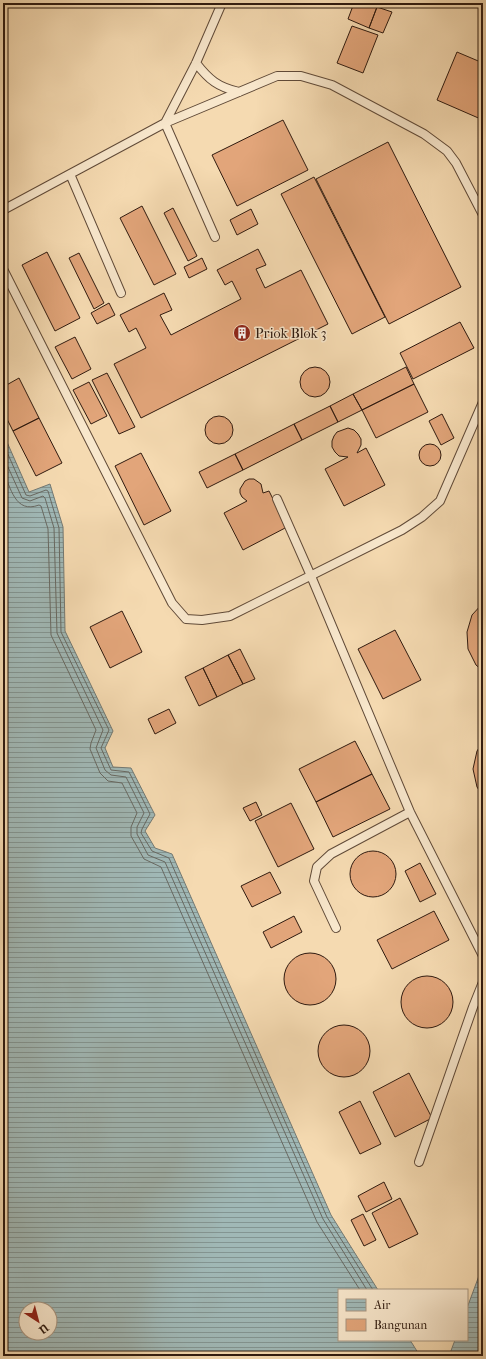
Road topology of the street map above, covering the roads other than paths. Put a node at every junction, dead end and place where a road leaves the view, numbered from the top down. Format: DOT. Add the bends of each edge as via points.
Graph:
graph roads {
  1 [pos="222,3"];
  2 [pos="196,63"];
  3 [pos="239,92"];
  4 [pos="165,123"];
  5 [pos="70,174"];
  6 [pos="3,210"];
  7 [pos="483,215"];
  8 [pos="216,237"];
  9 [pos="3,269"];
  10 [pos="121,293"];
  11 [pos="483,402"];
  12 [pos="277,500"];
  13 [pos="311,576"];
  14 [pos="410,812"];
  15 [pos="336,928"];
  16 [pos="483,956"];
  17 [pos="483,982"];
  18 [pos="420,1162"];
  1 -- 2 [label="lane"];
  2 -- 3 [label="lane" via="216,84"];
  2 -- 4 [label="lane"];
  3 -- 4 [label="lane"];
  3 -- 7 [label="lane" via="277,76 301,76 332,85 424,134 447,151"];
  4 -- 5 [label="lane"];
  4 -- 8 [label="lane"];
  5 -- 6 [label="lane"];
  5 -- 10 [label="lane"];
  9 -- 13 [label="lane" via="172,603 186,619 202,620 230,616"];
  11 -- 13 [label="lane" via="440,501 422,518 402,530"];
  12 -- 13 [label="lane"];
  13 -- 14 [label="lane"];
  14 -- 15 [label="lane" via="331,854 317,867 314,881"];
  14 -- 16 [label="lane"];
  17 -- 18 [label="lane"];
}
